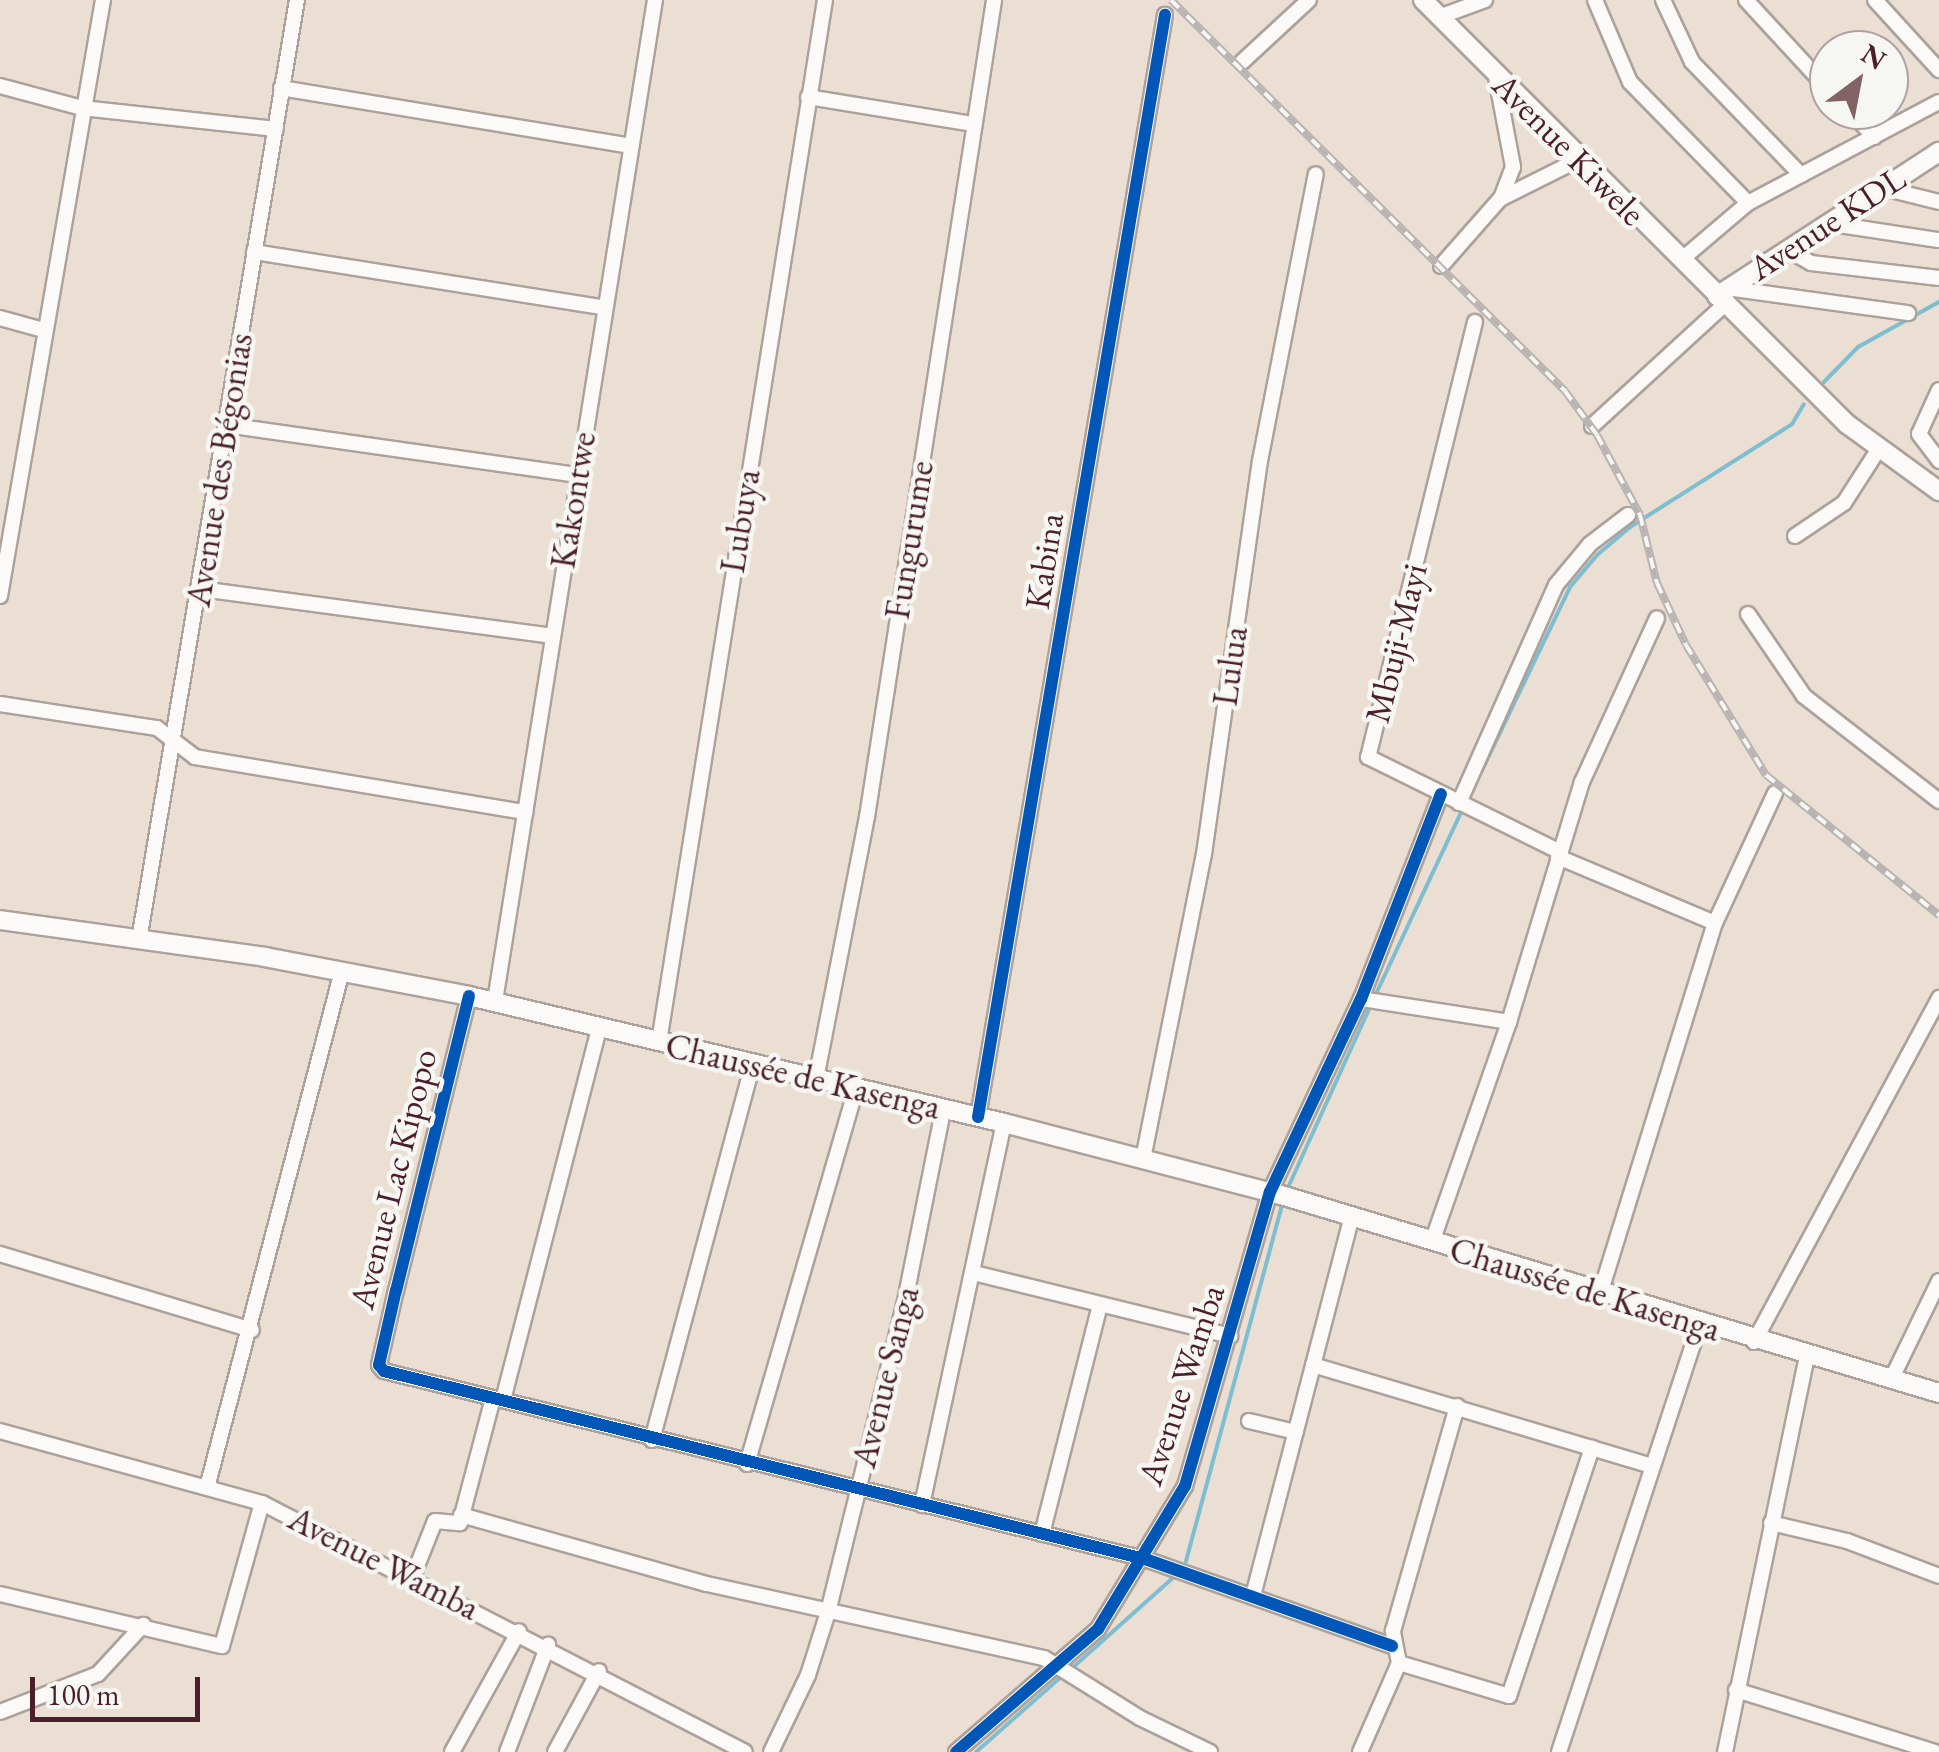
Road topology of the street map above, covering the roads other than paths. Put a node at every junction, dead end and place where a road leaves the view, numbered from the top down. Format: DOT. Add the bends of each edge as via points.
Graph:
graph roads {
  1 [pos="102,0"];
  2 [pos="297,0"];
  3 [pos="655,0"];
  4 [pos="825,0"];
  5 [pos="994,0"];
  6 [pos="1309,0"];
  7 [pos="1423,0"];
  8 [pos="1485,0"];
  9 [pos="1595,0"];
  10 [pos="1662,0"];
  11 [pos="1746,0"];
  12 [pos="1875,0"];
  13 [pos="1165,15"];
  14 [pos="1439,17"];
  15 [pos="1242,62"];
  16 [pos="1809,68"];
  17 [pos="1939,70"];
  18 [pos="1496,77"];
  19 [pos="0,86"];
  20 [pos="281,88"];
  21 [pos="808,97"];
  22 [pos="1939,102"];
  23 [pos="82,108"];
  24 [pos="972,124"];
  25 [pos="276,129"];
  26 [pos="1868,130"];
  27 [pos="1874,136"];
  28 [pos="631,146"];
  29 [pos="1939,152"];
  30 [pos="1578,160"];
  31 [pos="1316,174"];
  32 [pos="1801,174"];
  33 [pos="1879,187"];
  34 [pos="1500,198"];
  35 [pos="1939,202"];
  36 [pos="1748,204"];
  37 [pos="1825,223"];
  38 [pos="1939,240"];
  39 [pos="1786,248"];
  40 [pos="254,252"];
  41 [pos="1681,260"];
  42 [pos="1441,266"];
  43 [pos="1939,278"];
  44 [pos="1723,296"];
  45 [pos="603,308"];
  46 [pos="1908,313"];
  47 [pos="0,318"];
  48 [pos="1475,322"];
  49 [pos="43,330"];
  50 [pos="1939,390"];
  51 [pos="226,425"];
  52 [pos="1592,426"];
  53 [pos="1878,450"];
  54 [pos="1939,461"];
  55 [pos="576,475"];
  56 [pos="1939,491"];
  57 [pos="7,509"];
  58 [pos="1628,515"];
  59 [pos="1795,536"];
  60 [pos="201,589"];
  61 [pos="0,596"];
  62 [pos="1748,614"];
  63 [pos="1658,618"];
  64 [pos="552,636"];
  65 [pos="0,704"];
  66 [pos="174,738"];
  67 [pos="1775,793"];
  68 [pos="1441,794"];
  69 [pos="1939,801"];
  70 [pos="1460,803"];
  71 [pos="524,812"];
  72 [pos="1559,854"];
  73 [pos="0,920"];
  74 [pos="1715,922"];
  75 [pos="139,940"];
  76 [pos="342,972"];
  77 [pos="469,996"];
  78 [pos="1361,998"];
  79 [pos="1939,998"];
  80 [pos="494,1001"];
  81 [pos="1509,1022"];
  82 [pos="600,1026"];
  83 [pos="659,1042"];
  84 [pos="753,1064"];
  85 [pos="816,1079"];
  86 [pos="856,1090"];
  87 [pos="943,1110"];
  88 [pos="978,1117"];
  89 [pos="1004,1123"];
  90 [pos="1143,1159"];
  91 [pos="1280,1195"];
  92 [pos="1352,1216"];
  93 [pos="1432,1242"];
  94 [pos="0,1254"];
  95 [pos="974,1273"];
  96 [pos="1939,1281"];
  97 [pos="1600,1294"];
  98 [pos="1100,1304"];
  99 [pos="1699,1326"];
  100 [pos="252,1330"];
  101 [pos="1230,1336"];
  102 [pos="1754,1342"];
  103 [pos="1807,1356"];
  104 [pos="1312,1365"];
  105 [pos="1891,1380"];
  106 [pos="1939,1394"];
  107 [pos="498,1399"];
  108 [pos="1457,1406"];
  109 [pos="1248,1421"];
  110 [pos="0,1431"];
  111 [pos="1296,1432"];
  112 [pos="652,1440"];
  113 [pos="1592,1448"];
  114 [pos="747,1464"];
  115 [pos="1649,1465"];
  116 [pos="208,1484"];
  117 [pos="856,1492"];
  118 [pos="262,1502"];
  119 [pos="922,1505"];
  120 [pos="462,1514"];
  121 [pos="1770,1523"];
  122 [pos="1042,1534"];
  123 [pos="1146,1558"];
  124 [pos="413,1576"];
  125 [pos="1939,1576"];
  126 [pos="1254,1592"];
  127 [pos="0,1594"];
  128 [pos="828,1612"];
  129 [pos="142,1625"];
  130 [pos="518,1631"];
  131 [pos="548,1645"];
  132 [pos="1392,1646"];
  133 [pos="1399,1663"];
  134 [pos="1066,1669"];
  135 [pos="598,1672"];
  136 [pos="1736,1690"];
  137 [pos="0,1712"];
  138 [pos="452,1752"];
  139 [pos="508,1752"];
  140 [pos="555,1752"];
  141 [pos="746,1752"];
  142 [pos="771,1752"];
  143 [pos="956,1752"];
  144 [pos="1210,1752"];
  145 [pos="1360,1752"];
  146 [pos="1560,1752"];
  147 [pos="1725,1752"];
  148 [pos="1936,1752"];
  1 -- 23 [label="street"];
  2 -- 20 [label="street, Avenue des Bégonias"];
  3 -- 28 [label="street, Kakontwe"];
  4 -- 21 [label="street, Lubuya"];
  5 -- 24 [label="street, Fungurume"];
  6 -- 15 [label="street"];
  7 -- 14 [label="main road, Avenue Kiwele"];
  8 -- 14 [label="street"];
  9 -- 36 [label="street" via="1630,82"];
  10 -- 32 [label="street" via="1692,62"];
  11 -- 16 [label="street"];
  12 -- 17 [label="street"];
  13 -- 88 [label="street, Kabina"];
  14 -- 18 [label="main road, Avenue Kiwele"];
  18 -- 30 [label="main road, Avenue Kiwele"];
  18 -- 34 [label="street" via="1512,166"];
  19 -- 23 [label="street"];
  20 -- 25 [label="street, Avenue des Bégonias"];
  20 -- 28 [label="street"];
  21 -- 24 [label="street"];
  21 -- 83 [label="street, Lubuya"];
  22 -- 27 [label="street"];
  23 -- 25 [label="street"];
  23 -- 49 [label="street"];
  24 -- 85 [label="street, Fungurume" via="867,818"];
  25 -- 40 [label="street, Avenue des Bégonias"];
  26 -- 27 [label="street"];
  27 -- 32 [label="street"];
  28 -- 45 [label="street, Kakontwe"];
  29 -- 33 [label="main road, Avenue KDL"];
  30 -- 34 [label="street"];
  30 -- 41 [label="main road, Avenue Kiwele"];
  31 -- 90 [label="street, Lulua" via="1260,460 1204,854"];
  32 -- 36 [label="street"];
  33 -- 35 [label="street"];
  33 -- 37 [label="main road, Avenue KDL"];
  34 -- 42 [label="street"];
  36 -- 41 [label="street"];
  37 -- 38 [label="street"];
  37 -- 39 [label="main road, Avenue KDL"];
  39 -- 43 [label="street" via="1811,263"];
  39 -- 44 [label="main road, Avenue KDL"];
  40 -- 45 [label="street"];
  40 -- 51 [label="street, Avenue des Bégonias"];
  41 -- 44 [label="main road, Avenue Kiwele"];
  44 -- 46 [label="street"];
  44 -- 52 [label="street"];
  44 -- 53 [label="main road, Avenue Kiwele"];
  45 -- 55 [label="street, Kakontwe"];
  47 -- 49 [label="street"];
  48 -- 68 [label="street, Mbuji-Mayi" via="1369,753 1374,763"];
  49 -- 57 [label="street"];
  50 -- 54 [label="street" via="1919,434"];
  51 -- 55 [label="street"];
  51 -- 60 [label="street, Avenue des Bégonias"];
  53 -- 56 [label="main road, Avenue Kiwele"];
  53 -- 59 [label="street" via="1844,504"];
  55 -- 64 [label="street, Kakontwe"];
  57 -- 61 [label="street"];
  58 -- 70 [label="street" via="1590,544 1556,585"];
  60 -- 64 [label="street"];
  60 -- 66 [label="street, Avenue des Bégonias"];
  62 -- 69 [label="street" via="1804,696"];
  63 -- 72 [label="street" via="1606,722"];
  64 -- 71 [label="street, Kakontwe"];
  65 -- 66 [label="street" via="157,728"];
  66 -- 71 [label="street" via="194,757"];
  66 -- 75 [label="street, Avenue des Bégonias"];
  67 -- 74 [label="street"];
  68 -- 70 [label="street, Mbuji-Mayi"];
  68 -- 78 [label="street, Avenue Wamba"];
  70 -- 72 [label="street, Mbuji-Mayi"];
  71 -- 80 [label="street, Kakontwe"];
  72 -- 74 [label="street, Mbuji-Mayi"];
  72 -- 81 [label="street"];
  73 -- 75 [label="main road, Chaussée de Kasenga"];
  74 -- 97 [label="street"];
  75 -- 76 [label="main road, Chaussée de Kasenga"];
  76 -- 77 [label="main road, Chaussée de Kasenga"];
  76 -- 100 [label="street"];
  77 -- 80 [label="main road, Chaussée de Kasenga"];
  77 -- 107 [label="street, Avenue Lac Kipopo" via="379,1365"];
  78 -- 81 [label="street"];
  78 -- 91 [label="street, Avenue Wamba"];
  79 -- 102 [label="street"];
  80 -- 82 [label="main road, Chaussée de Kasenga"];
  81 -- 93 [label="street"];
  82 -- 83 [label="main road, Chaussée de Kasenga"];
  82 -- 107 [label="street"];
  83 -- 84 [label="main road, Chaussée de Kasenga"];
  84 -- 85 [label="main road, Chaussée de Kasenga"];
  84 -- 112 [label="street"];
  85 -- 86 [label="main road, Chaussée de Kasenga"];
  86 -- 87 [label="main road, Chaussée de Kasenga"];
  86 -- 114 [label="street"];
  87 -- 88 [label="main road, Chaussée de Kasenga"];
  87 -- 117 [label="street, Avenue Sanga" via="904,1306"];
  88 -- 89 [label="main road, Chaussée de Kasenga"];
  89 -- 90 [label="main road, Chaussée de Kasenga"];
  89 -- 95 [label="street"];
  90 -- 91 [label="main road, Chaussée de Kasenga"];
  91 -- 92 [label="main road, Chaussée de Kasenga"];
  91 -- 101 [label="street, Avenue Wamba"];
  92 -- 93 [label="main road, Chaussée de Kasenga"];
  92 -- 104 [label="street"];
  93 -- 97 [label="main road, Chaussée de Kasenga"];
  94 -- 100 [label="street"];
  95 -- 98 [label="street"];
  95 -- 119 [label="street"];
  96 -- 105 [label="street"];
  97 -- 99 [label="main road, Chaussée de Kasenga"];
  98 -- 101 [label="street"];
  98 -- 122 [label="street"];
  99 -- 102 [label="main road, Chaussée de Kasenga"];
  99 -- 115 [label="street"];
  100 -- 116 [label="street"];
  101 -- 123 [label="street, Avenue Wamba" via="1191,1472"];
  102 -- 103 [label="main road, Chaussée de Kasenga"];
  103 -- 105 [label="main road, Chaussée de Kasenga"];
  103 -- 121 [label="street"];
  104 -- 108 [label="street"];
  104 -- 111 [label="street"];
  105 -- 106 [label="main road, Chaussée de Kasenga"];
  107 -- 112 [label="street"];
  107 -- 120 [label="street"];
  108 -- 113 [label="street"];
  108 -- 132 [label="street"];
  109 -- 111 [label="street"];
  110 -- 116 [label="street, Avenue Wamba"];
  111 -- 126 [label="street"];
  112 -- 114 [label="street"];
  113 -- 115 [label="street"];
  113 -- 133 [label="street" via="1509,1696"];
  114 -- 117 [label="street"];
  115 -- 146 [label="street"];
  116 -- 118 [label="street, Avenue Wamba"];
  117 -- 119 [label="street"];
  117 -- 128 [label="street, Avenue Sanga"];
  118 -- 124 [label="street, Avenue Wamba"];
  118 -- 129 [label="street" via="223,1645"];
  119 -- 122 [label="street"];
  120 -- 124 [label="street" via="459,1524 435,1521"];
  120 -- 128 [label="street" via="627,1564"];
  121 -- 125 [label="street" via="1848,1541"];
  121 -- 136 [label="street"];
  122 -- 123 [label="street"];
  123 -- 126 [label="street"];
  123 -- 134 [label="street, Avenue Wamba"];
  124 -- 130 [label="street, Avenue Wamba"];
  126 -- 132 [label="street"];
  127 -- 129 [label="street"];
  128 -- 134 [label="street"];
  128 -- 142 [label="street, Avenue Sanga" via="808,1675"];
  129 -- 137 [label="street" via="98,1674"];
  130 -- 131 [label="street, Avenue Wamba"];
  130 -- 138 [label="street"];
  131 -- 135 [label="street, Avenue Wamba"];
  131 -- 139 [label="street"];
  132 -- 133 [label="street"];
  133 -- 145 [label="street"];
  134 -- 143 [label="street, Avenue Wamba"];
  134 -- 144 [label="street" via="1140,1718"];
  135 -- 140 [label="street"];
  135 -- 141 [label="street, Avenue Wamba"];
  136 -- 147 [label="street"];
  136 -- 148 [label="street"];
}
